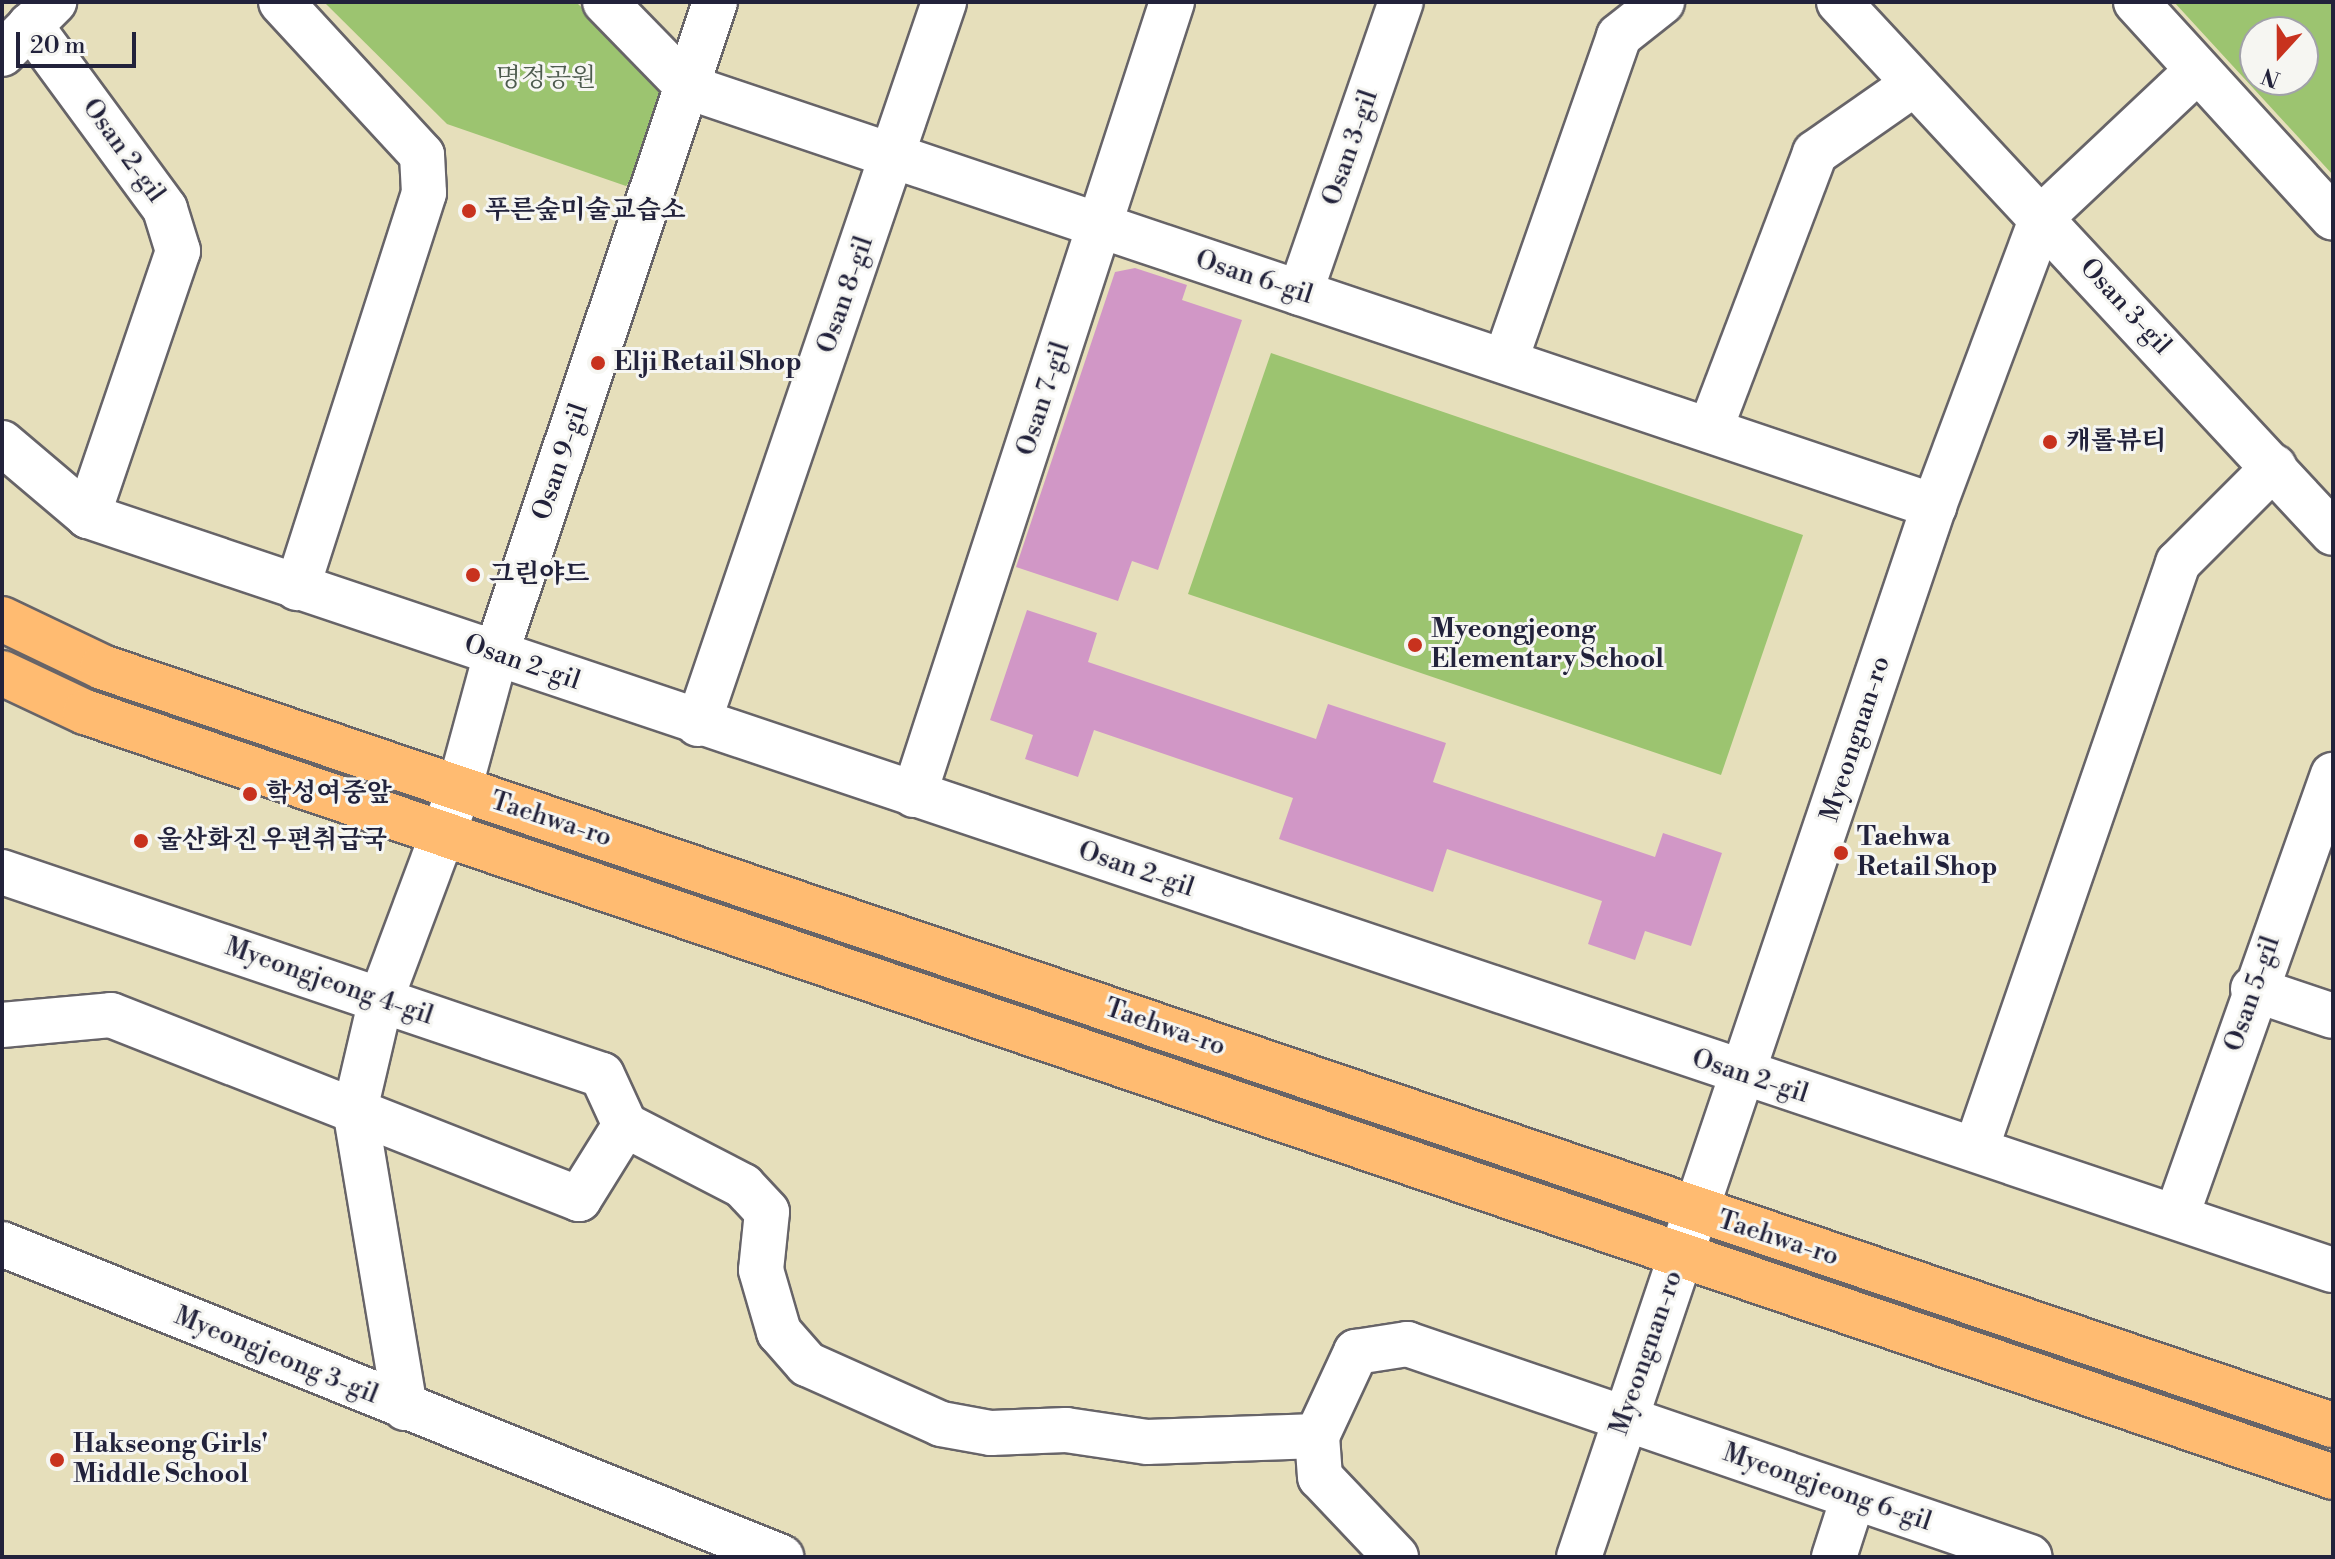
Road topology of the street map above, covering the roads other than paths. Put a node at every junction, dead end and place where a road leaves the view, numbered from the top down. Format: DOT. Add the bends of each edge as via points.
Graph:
graph roads {
  1 [pos="281,2"];
  2 [pos="605,2"];
  3 [pos="715,2"];
  4 [pos="944,2"];
  5 [pos="1172,2"];
  6 [pos="1401,2"];
  7 [pos="1662,2"];
  8 [pos="1839,2"];
  9 [pos="2136,2"];
  10 [pos="22,30"];
  11 [pos="2197,71"];
  12 [pos="1911,86"];
  13 [pos="688,87"];
  14 [pos="893,160"];
  15 [pos="2042,217"];
  16 [pos="2333,218"];
  17 [pos="1100,228"];
  18 [pos="1300,293"];
  19 [pos="1506,359"];
  20 [pos="1711,427"];
  21 [pos="2,443"];
  22 [pos="2274,467"];
  23 [pos="1934,506"];
  24 [pos="88,516"];
  25 [pos="2333,533"];
  26 [pos="297,588"];
  27 [pos="2,619"];
  28 [pos="496,654"];
  29 [pos="2,673"];
  30 [pos="698,724"];
  31 [pos="2333,775"];
  32 [pos="459,790"];
  33 [pos="914,795"];
  34 [pos="443,833"];
  35 [pos="2,872"];
  36 [pos="2253,989"];
  37 [pos="381,999"];
  38 [pos="2333,1016"];
  39 [pos="2,1025"];
  40 [pos="1744,1076"];
  41 [pos="355,1110"];
  42 [pos="625,1125"];
  43 [pos="1976,1149"];
  44 [pos="1696,1211"];
  45 [pos="2177,1215"];
  46 [pos="2,1244"];
  47 [pos="1680,1258"];
  48 [pos="2333,1270"];
  49 [pos="405,1408"];
  50 [pos="1624,1416"];
  51 [pos="2333,1425"];
  52 [pos="1317,1436"];
  53 [pos="2333,1477"];
  54 [pos="1853,1498"];
  55 [pos="781,1557"];
  56 [pos="1396,1557"];
  57 [pos="1579,1557"];
  58 [pos="1834,1557"];
  59 [pos="2030,1557"];
  1 -- 26 [label="street" via="422,155 424,193"];
  2 -- 13 [label="street, Osan 6-gil"];
  3 -- 13 [label="street, Osan 9-gil"];
  4 -- 14 [label="street, Osan 8-gil"];
  5 -- 17 [label="street, Osan 7-gil"];
  6 -- 18 [label="street, Osan 3-gil"];
  7 -- 19 [label="street" via="1619,36"];
  8 -- 12 [label="street, Osan 3-gil"];
  9 -- 11 [label="street"];
  10 -- 24 [label="street, Osan 2-gil" via="165,209 178,251"];
  11 -- 15 [label="street, Myeongnan-ro"];
  11 -- 16 [label="street"];
  12 -- 15 [label="street, Osan 3-gil"];
  12 -- 20 [label="street" via="1815,153"];
  13 -- 14 [label="street, Osan 6-gil"];
  13 -- 28 [label="street, Osan 9-gil"];
  14 -- 17 [label="street, Osan 6-gil"];
  14 -- 30 [label="street, Osan 8-gil"];
  15 -- 22 [label="street, Osan 3-gil"];
  15 -- 23 [label="street, Myeongnan-ro"];
  17 -- 18 [label="street, Osan 6-gil"];
  17 -- 33 [label="street, Osan 7-gil"];
  18 -- 19 [label="street, Osan 6-gil"];
  19 -- 20 [label="street, Osan 6-gil"];
  20 -- 23 [label="street, Osan 6-gil"];
  21 -- 24 [label="street, Osan 2-gil"];
  22 -- 25 [label="street, Osan 3-gil"];
  22 -- 43 [label="street" via="2178,563"];
  23 -- 40 [label="street, Myeongnan-ro"];
  24 -- 26 [label="street, Osan 2-gil"];
  26 -- 28 [label="street, Osan 2-gil"];
  27 -- 32 [label="main road, Taehwa-ro" via="102,667"];
  28 -- 30 [label="street, Osan 2-gil"];
  28 -- 32 [label="street, Osan 9-gil"];
  29 -- 34 [label="main road, Taehwa-ro" via="85,712"];
  30 -- 33 [label="street, Osan 2-gil"];
  31 -- 36 [label="street, Osan 5-gil"];
  32 -- 34 [label="street, Osan 9-gil"];
  32 -- 44 [label="main road, Taehwa-ro"];
  33 -- 40 [label="street, Osan 2-gil"];
  34 -- 37 [label="street, Myeongjeong 3-gil"];
  34 -- 47 [label="main road, Taehwa-ro"];
  35 -- 37 [label="street, Myeongjeong 4-gil"];
  36 -- 38 [label="street"];
  36 -- 45 [label="street, Osan 5-gil"];
  37 -- 41 [label="street, Myeongjeong 3-gil"];
  37 -- 42 [label="street, Myeongjeong 4-gil" via="602,1075"];
  39 -- 41 [label="street" via="111,1015"];
  40 -- 43 [label="street, Osan 2-gil"];
  40 -- 44 [label="street, Myeongnan-ro"];
  41 -- 42 [label="street" via="579,1199"];
  41 -- 49 [label="street, Myeongjeong 3-gil"];
  42 -- 52 [label="street" via="743,1186 767,1212 761,1270 779,1332 821,1370 941,1424 991,1433 1066,1430 1147,1442"];
  43 -- 45 [label="street, Osan 2-gil"];
  44 -- 47 [label="street, Myeongnan-ro"];
  44 -- 51 [label="main road, Taehwa-ro"];
  45 -- 48 [label="street, Osan 2-gil"];
  46 -- 49 [label="street, Myeongjeong 3-gil"];
  47 -- 50 [label="street, Myeongnan-ro"];
  47 -- 53 [label="main road, Taehwa-ro"];
  49 -- 55 [label="street"];
  50 -- 52 [label="street, Myeongjeong 6-gil" via="1407,1344 1356,1352"];
  50 -- 54 [label="street, Myeongjeong 6-gil"];
  50 -- 57 [label="street, Myeongnan-ro"];
  52 -- 56 [label="street" via="1320,1477"];
  54 -- 58 [label="street"];
  54 -- 59 [label="street, Myeongjeong 6-gil"];
}
